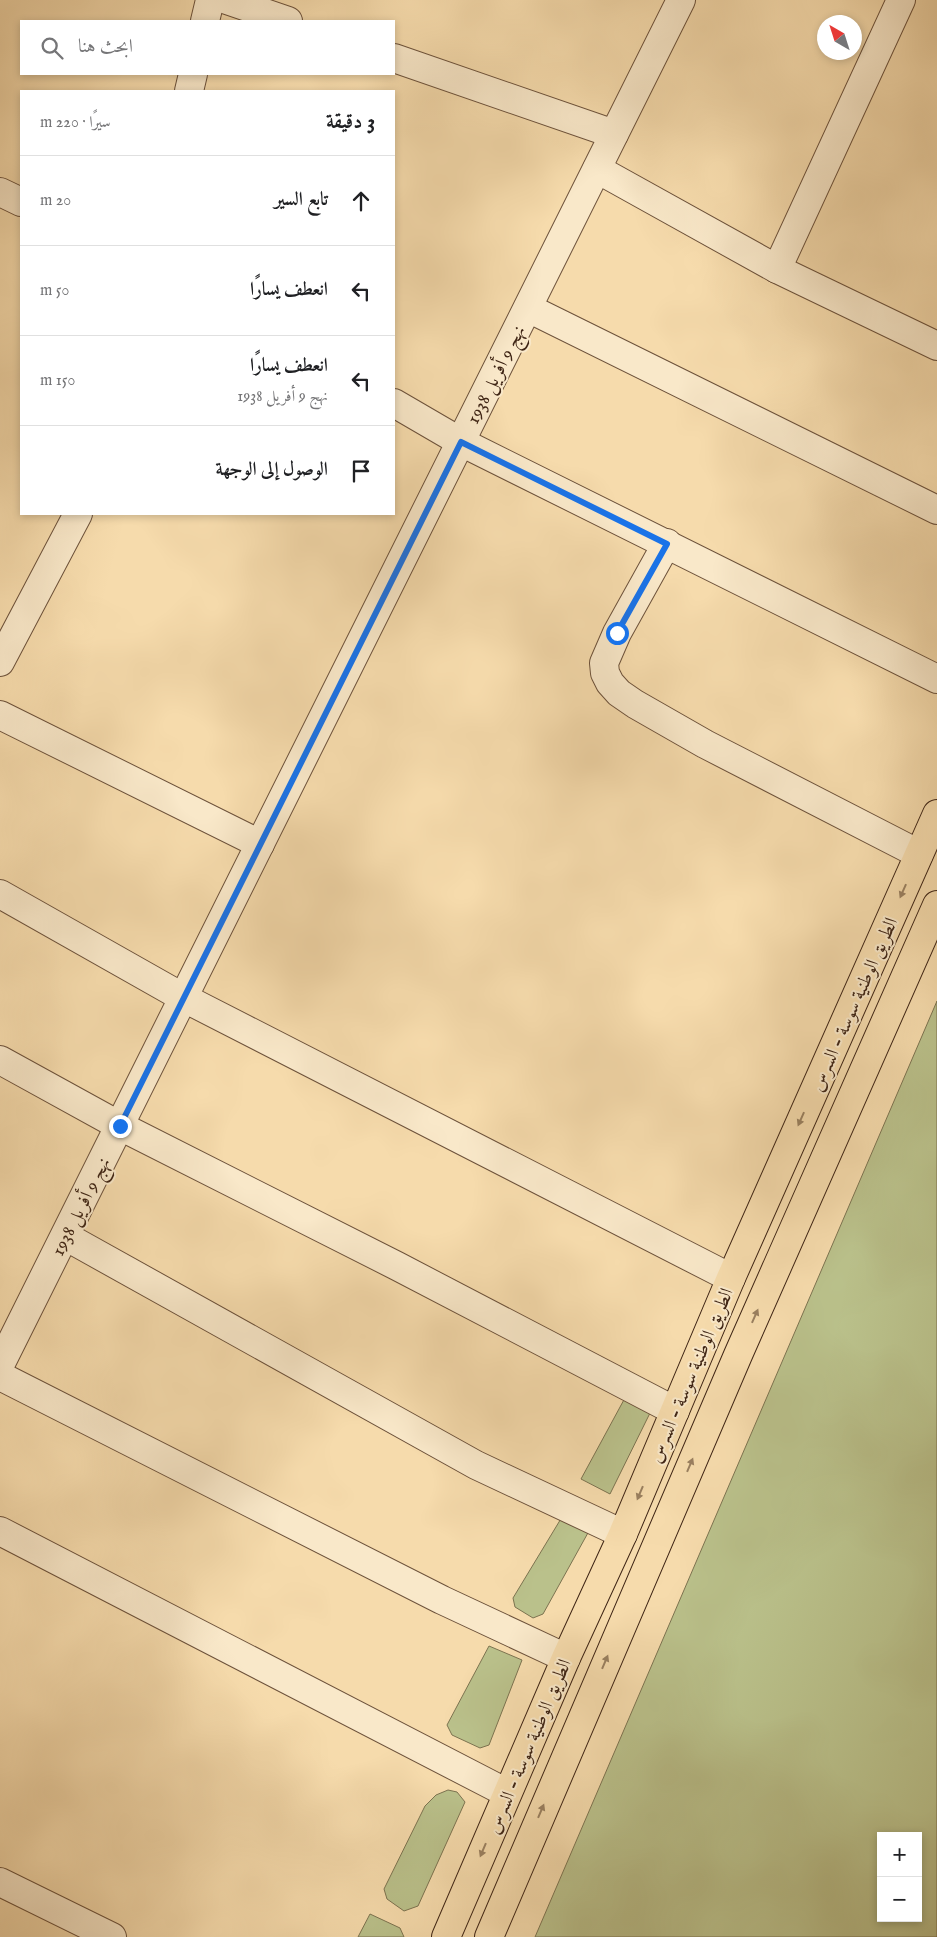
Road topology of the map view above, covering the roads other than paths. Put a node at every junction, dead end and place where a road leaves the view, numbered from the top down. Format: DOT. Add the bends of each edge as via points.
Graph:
graph roads {
  1 [pos="210,0"];
  2 [pos="227,0"];
  3 [pos="682,0"];
  4 [pos="901,0"];
  5 [pos="205,20"];
  6 [pos="285,20"];
  7 [pos="395,58"];
  8 [pos="193,75"];
  9 [pos="189,90"];
  10 [pos="614,134"];
  11 [pos="597,169"];
  12 [pos="0,192"];
  13 [pos="20,202"];
  14 [pos="777,269"];
  15 [pos="528,308"];
  16 [pos="937,346"];
  17 [pos="395,404"];
  18 [pos="461,442"];
  19 [pos="937,510"];
  20 [pos="77,515"];
  21 [pos="667,544"];
  22 [pos="0,662"];
  23 [pos="937,679"];
  24 [pos="0,715"];
  25 [pos="937,814"];
  26 [pos="260,844"];
  27 [pos="919,854"];
  28 [pos="0,894"];
  29 [pos="937,905"];
  30 [pos="184,998"];
  31 [pos="0,1060"];
  32 [pos="120,1126"];
  33 [pos="64,1236"];
  34 [pos="731,1278"];
  35 [pos="0,1365"];
  36 [pos="0,1376"];
  37 [pos="675,1411"];
  38 [pos="0,1531"];
  39 [pos="623,1534"];
  40 [pos="566,1658"];
  41 [pos="507,1793"];
  42 [pos="0,1882"];
  43 [pos="112,1937"];
  44 [pos="446,1937"];
  45 [pos="488,1937"];
  1 -- 5 [label="street"];
  2 -- 6 [label="street"];
  3 -- 10 [label="street, نهج 9 أفريل 1938"];
  4 -- 14 [label="street"];
  7 -- 10 [label="street"];
  8 -- 9 [label="street"];
  10 -- 11 [label="street, نهج 9 أفريل 1938"];
  11 -- 14 [label="street"];
  11 -- 15 [label="street, نهج 9 أفريل 1938"];
  12 -- 13 [label="street"];
  14 -- 16 [label="street"];
  15 -- 18 [label="street, نهج 9 أفريل 1938"];
  15 -- 19 [label="street"];
  17 -- 18 [label="street"];
  18 -- 21 [label="street"];
  18 -- 26 [label="street, نهج 9 أفريل 1938"];
  20 -- 22 [label="street"];
  21 -- 23 [label="street"];
  21 -- 27 [label="street" via="617,633 604,663 605,673 618,693 704,744"];
  24 -- 26 [label="street"];
  25 -- 27 [label="highway, الطريق الوطنية سوسة - السرس"];
  26 -- 30 [label="street, نهج 9 أفريل 1938"];
  27 -- 34 [label="highway, الطريق الوطنية سوسة - السرس, one-way"];
  28 -- 30 [label="street"];
  45 -- 29 [label="highway, الطريق الوطنية سوسة - السرس, one-way" via="696,1452"];
  30 -- 32 [label="street, نهج 9 أفريل 1938"];
  30 -- 34 [label="street"];
  31 -- 32 [label="street"];
  32 -- 33 [label="street, نهج 9 أفريل 1938"];
  32 -- 37 [label="street"];
  33 -- 35 [label="street, نهج 9 أفريل 1938"];
  33 -- 39 [label="street" via="476,1465"];
  34 -- 37 [label="highway, الطريق الوطنية سوسة - السرس"];
  36 -- 40 [label="street" via="442,1600"];
  37 -- 39 [label="highway, الطريق الوطنية سوسة - السرس, one-way"];
  38 -- 41 [label="street"];
  39 -- 40 [label="highway, الطريق الوطنية سوسة - السرس"];
  40 -- 41 [label="highway, الطريق الوطنية سوسة - السرس"];
  41 -- 44 [label="highway, الطريق الوطنية سوسة - السرس, one-way"];
  42 -- 43 [label="street"];
}
